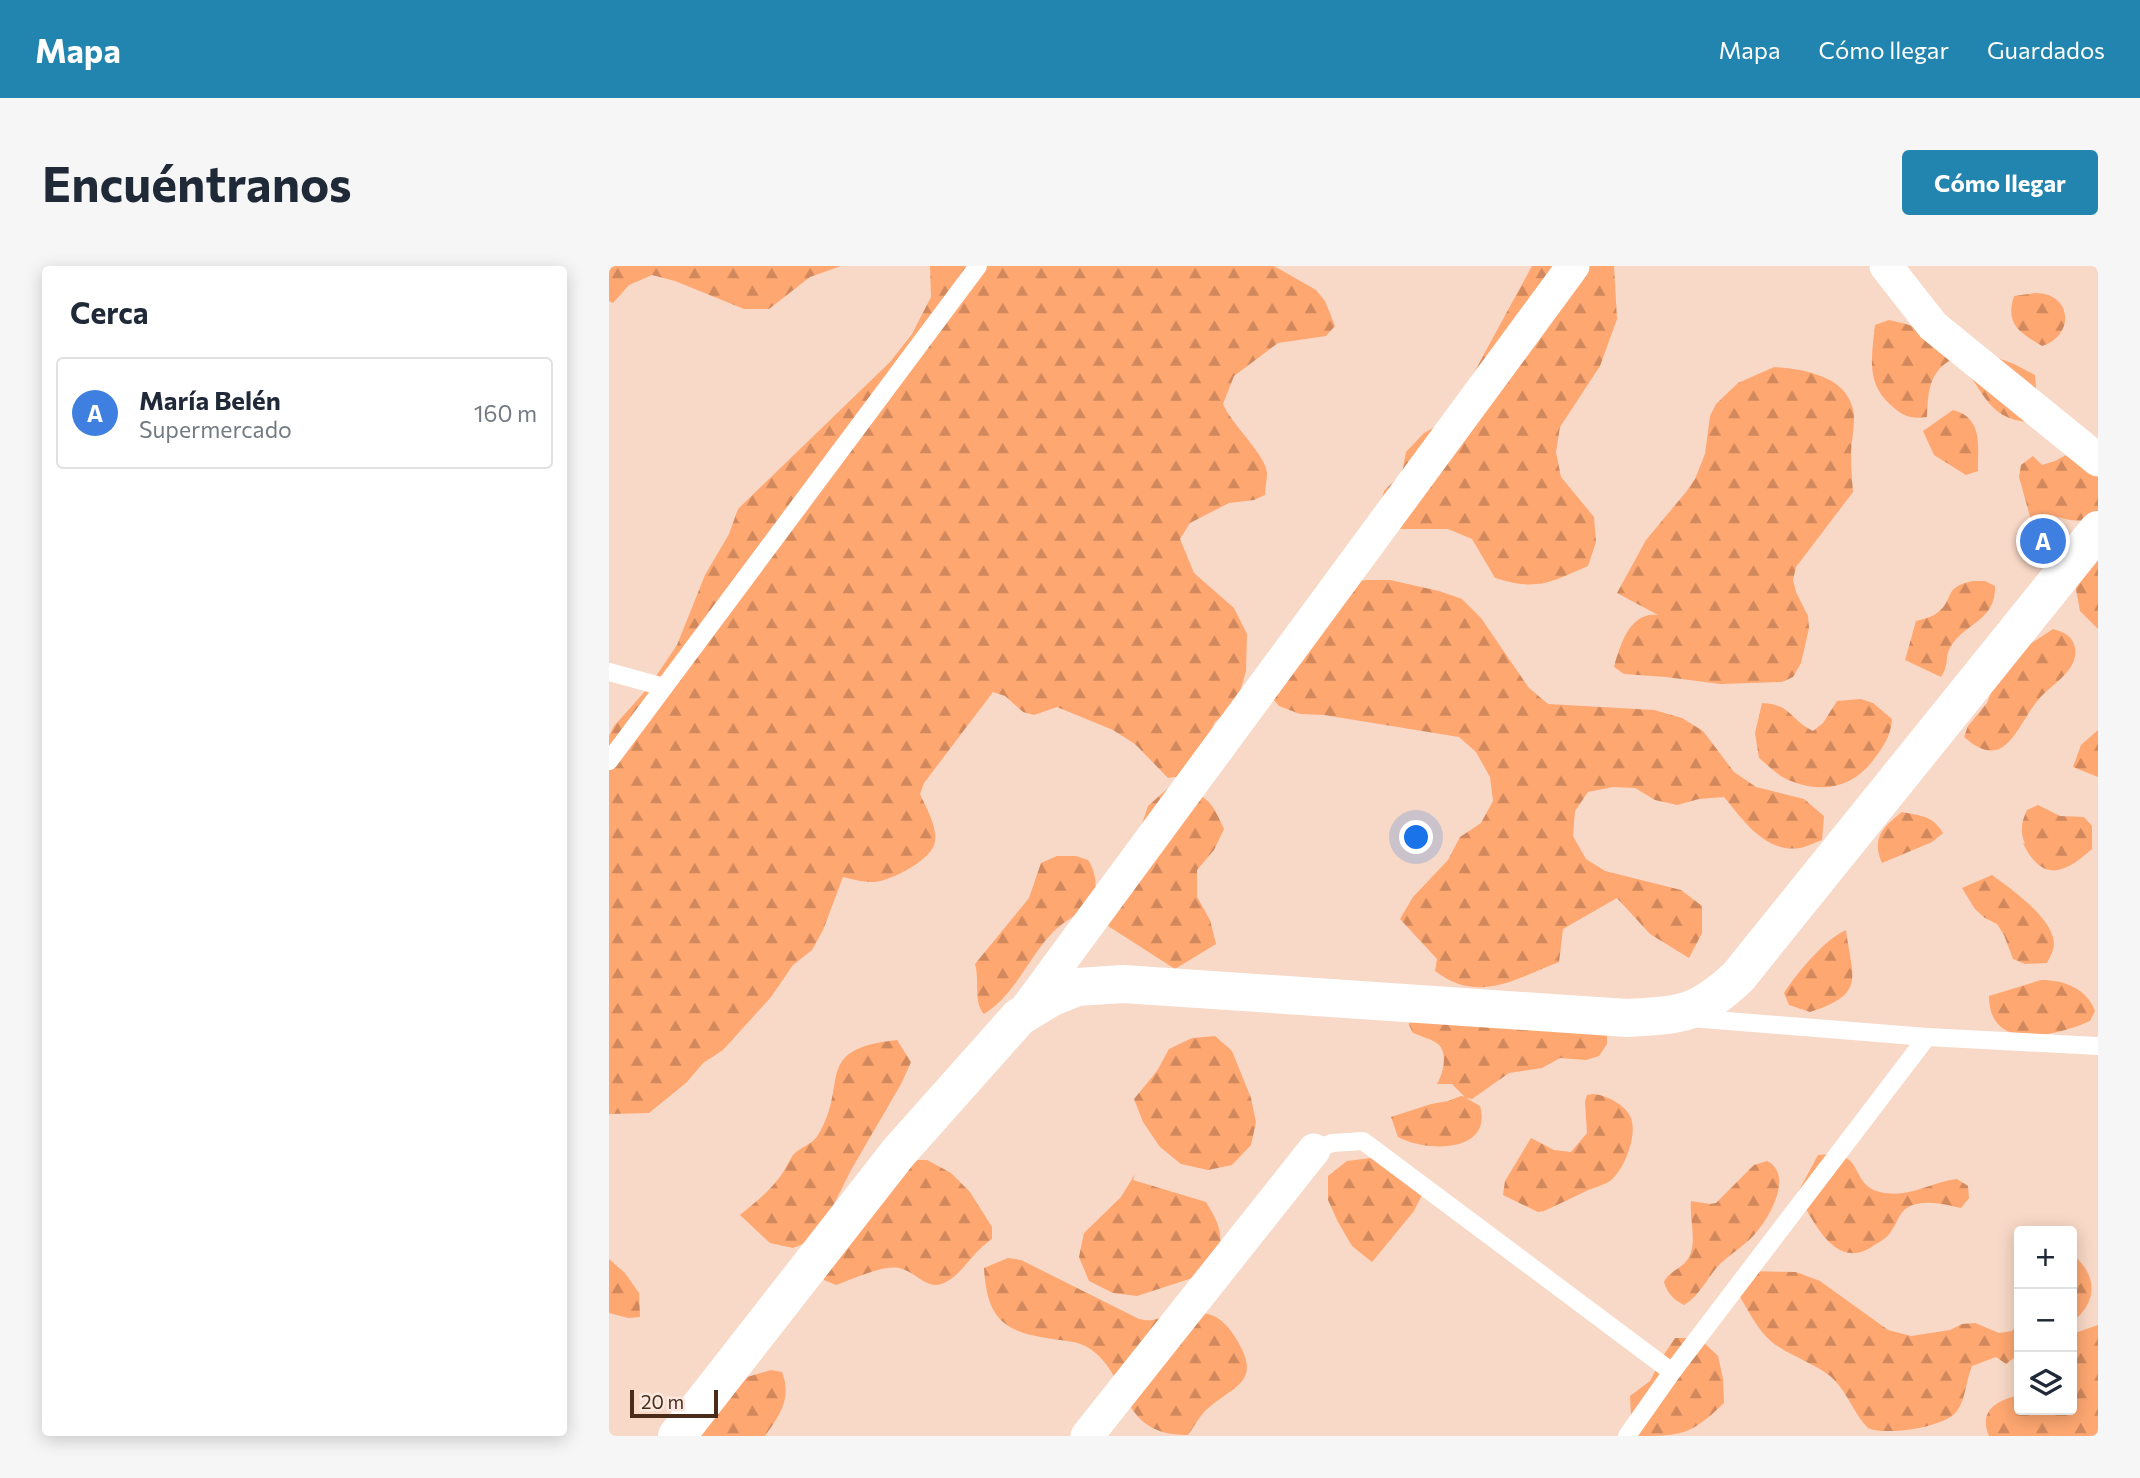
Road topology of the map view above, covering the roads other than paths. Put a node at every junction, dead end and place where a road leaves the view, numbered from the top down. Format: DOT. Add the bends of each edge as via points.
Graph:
graph roads {
  1 [pos="978,266"];
  2 [pos="1573,266"];
  3 [pos="1886,266"];
  4 [pos="2098,460"];
  5 [pos="2098,530"];
  6 [pos="609,672"];
  7 [pos="664,687"];
  8 [pos="609,761"];
  9 [pos="1670,1016"];
  10 [pos="1019,1017"];
  11 [pos="1927,1037"];
  12 [pos="2098,1046"];
  13 [pos="1314,1150"];
  14 [pos="1672,1372"];
  15 [pos="677,1436"];
  16 [pos="1087,1436"];
  17 [pos="1627,1436"];
  1 -- 7 [label="lane"];
  2 -- 10 [label="street"];
  3 -- 4 [label="street" via="1933,326"];
  5 -- 9 [label="street" via="1738,977 1699,1008"];
  6 -- 7 [label="lane"];
  7 -- 8 [label="lane"];
  9 -- 10 [label="street" via="1627,1018 1123,984 1077,988"];
  9 -- 11 [label="lane"];
  10 -- 15 [label="street" via="898,1153"];
  11 -- 12 [label="lane"];
  11 -- 14 [label="lane"];
  13 -- 14 [label="lane" via="1332,1143 1363,1141"];
  13 -- 16 [label="street"];
  14 -- 17 [label="lane"];
}
